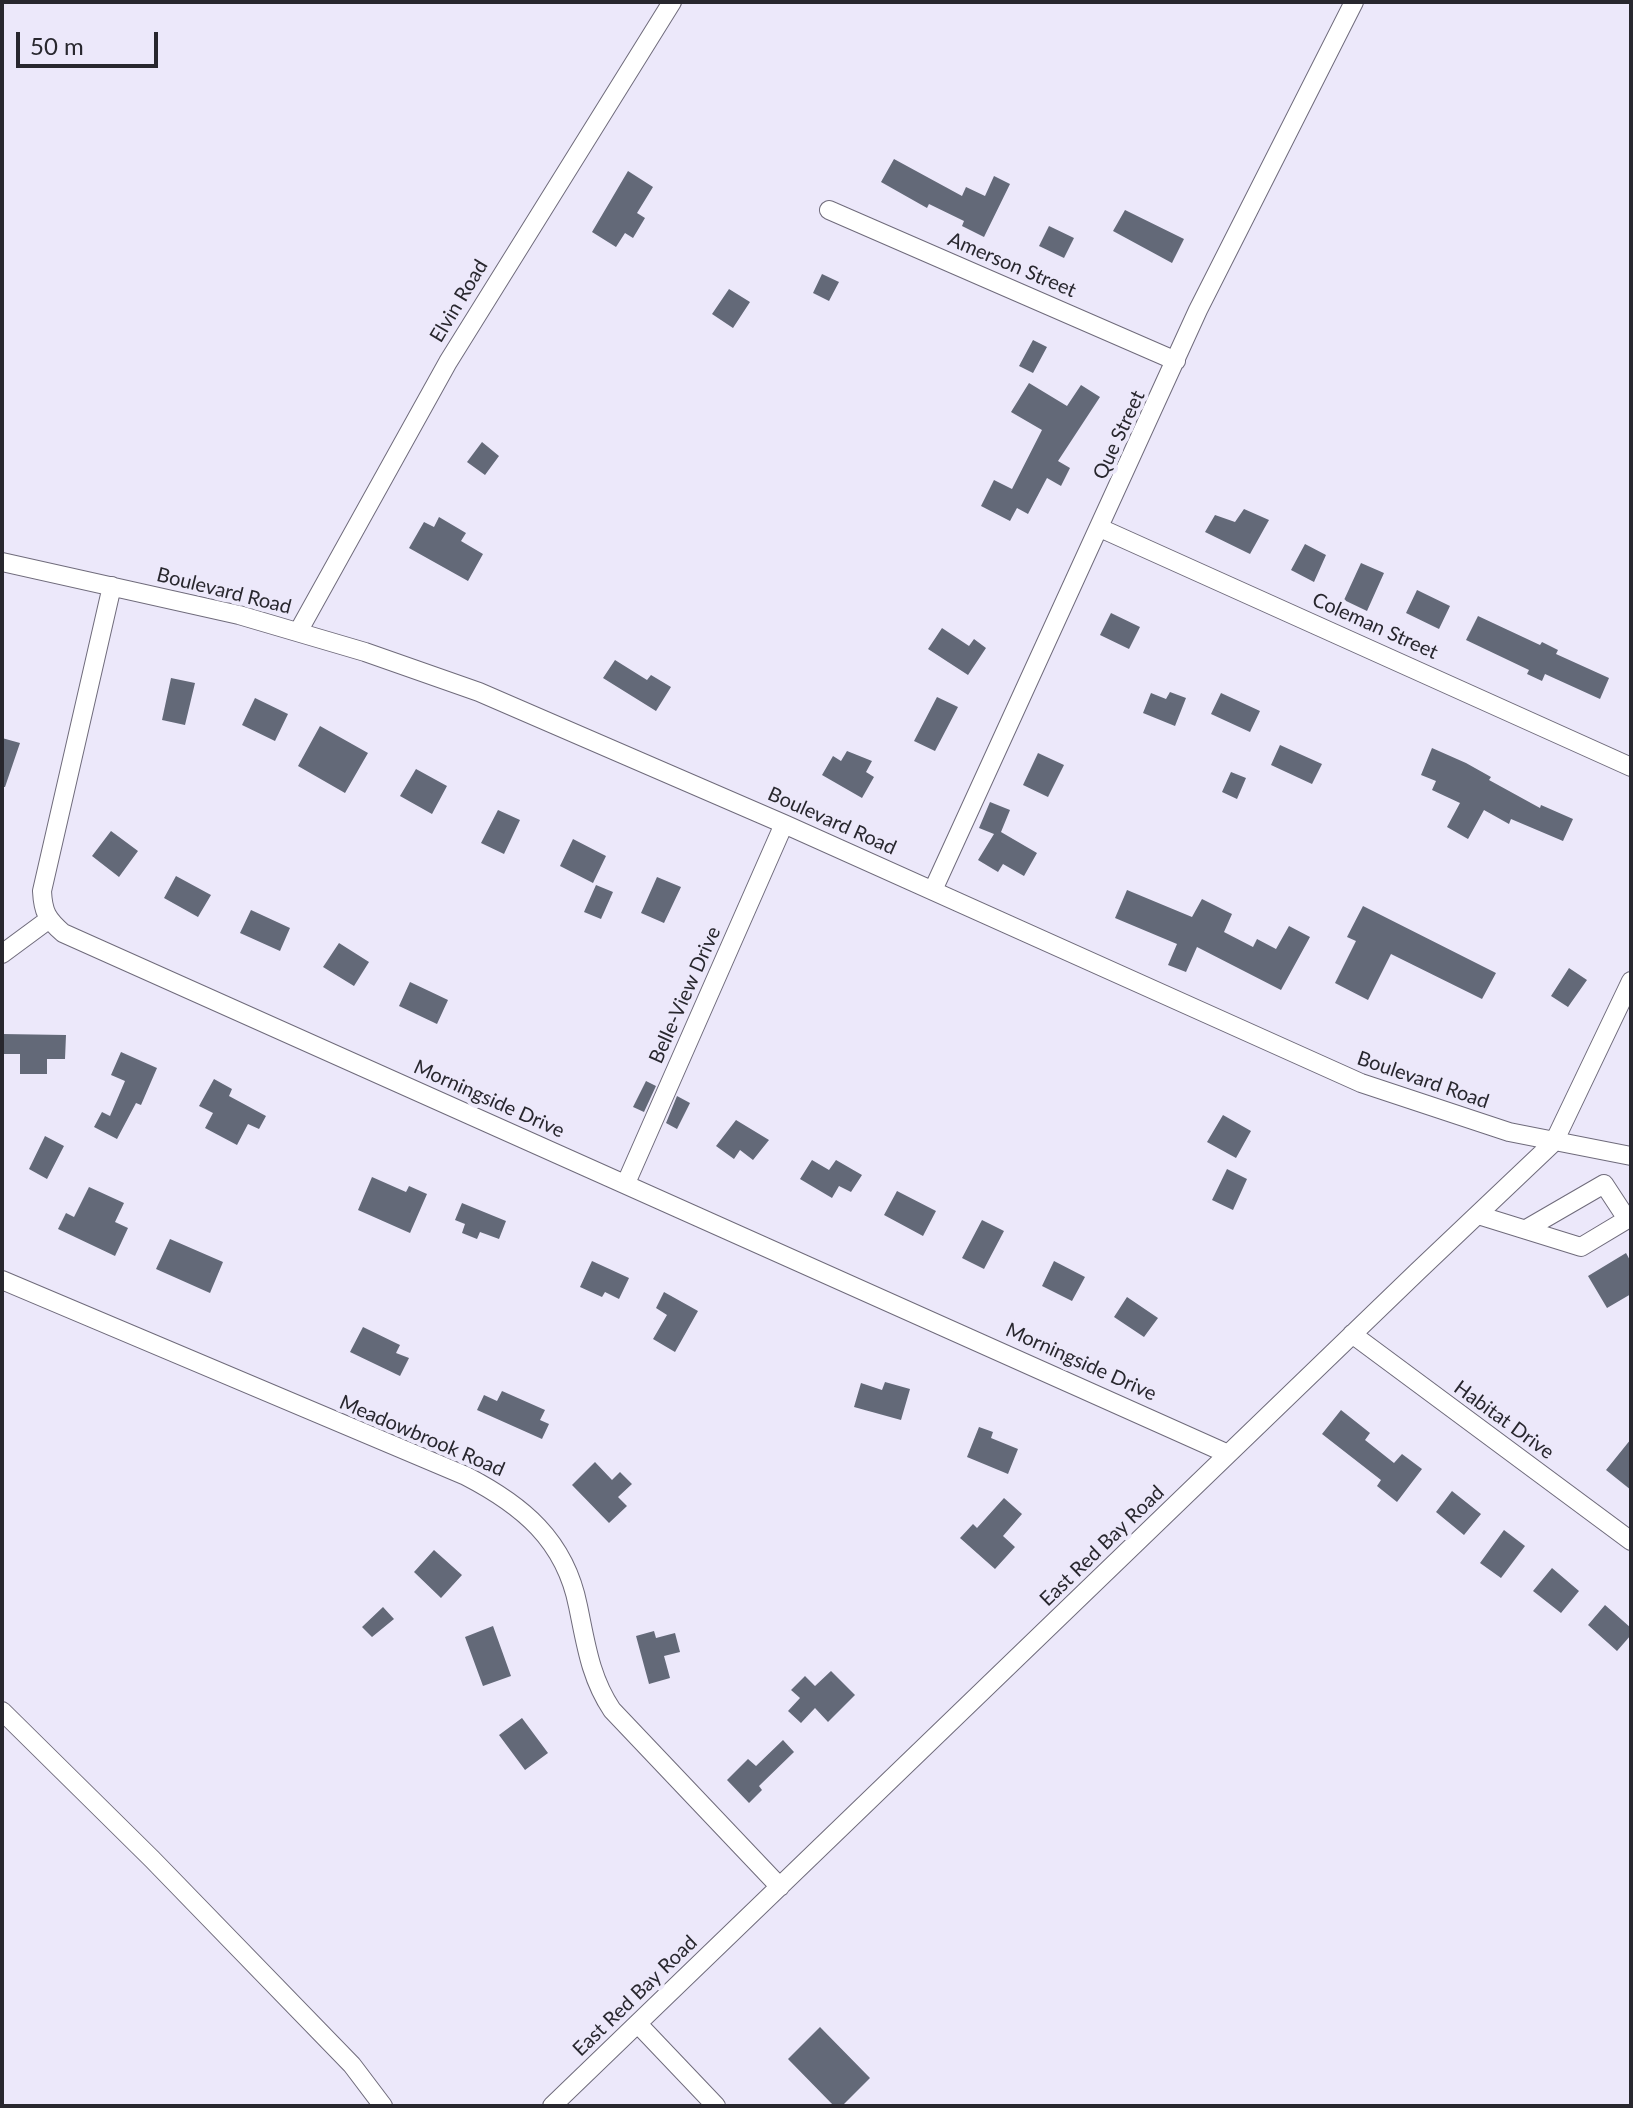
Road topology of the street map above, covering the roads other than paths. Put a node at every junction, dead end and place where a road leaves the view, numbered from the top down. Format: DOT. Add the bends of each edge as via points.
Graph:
graph roads {
  1 [pos="672,2"];
  2 [pos="1354,2"];
  3 [pos="829,210"];
  4 [pos="1176,361"];
  5 [pos="1100,528"];
  6 [pos="2,562"];
  7 [pos="112,586"];
  8 [pos="298,632"];
  9 [pos="1631,767"];
  10 [pos="784,824"];
  11 [pos="933,890"];
  12 [pos="48,920"];
  13 [pos="2,954"];
  14 [pos="1631,981"];
  15 [pos="1554,1142"];
  16 [pos="1622,1154"];
  17 [pos="626,1183"];
  18 [pos="1604,1184"];
  19 [pos="1478,1215"];
  20 [pos="1629,1218"];
  21 [pos="1528,1228"];
  22 [pos="2,1280"];
  23 [pos="1352,1334"];
  24 [pos="1228,1454"];
  25 [pos="1631,1541"];
  26 [pos="2,1711"];
  27 [pos="780,1887"];
  28 [pos="638,2024"];
  29 [pos="383,2106"];
  30 [pos="552,2106"];
  31 [pos="716,2106"];
  1 -- 8 [label="street, Elvin Road" via="455,350"];
  2 -- 4 [label="street, Que Street"];
  3 -- 4 [label="street, Amerson Street"];
  4 -- 5 [label="street, Que Street"];
  5 -- 9 [label="street, Coleman Street"];
  5 -- 11 [label="street, Que Street"];
  6 -- 7 [label="street, Boulevard Road"];
  7 -- 8 [label="street, Boulevard Road"];
  7 -- 12 [label="street" via="47,862 42,891"];
  8 -- 10 [label="street, Boulevard Road" via="533,713"];
  10 -- 11 [label="street, Boulevard Road"];
  10 -- 17 [label="street, Belle-View Drive"];
  11 -- 15 [label="street, Boulevard Road" via="1361,1083"];
  12 -- 13 [label="street"];
  12 -- 17 [label="street, Morningside Drive" via="63,933"];
  14 -- 15 [label="street, East Red Bay Road"];
  15 -- 16 [label="street, Boulevard Road"];
  15 -- 19 [label="street, East Red Bay Road"];
  16 -- 18 [label="street"];
  17 -- 24 [label="street, Morningside Drive"];
  18 -- 20 [label="street"];
  18 -- 21 [label="street"];
  19 -- 21 [label="street"];
  19 -- 23 [label="street, East Red Bay Road"];
  20 -- 21 [label="street" via="1581,1247"];
  22 -- 27 [label="street, Meadowbrook Road" via="507,1497 543,1529 560,1556 577,1602 594,1679 612,1710"];
  23 -- 24 [label="street, East Red Bay Road"];
  23 -- 25 [label="street, Habitat Drive"];
  24 -- 27 [label="street, East Red Bay Road"];
  26 -- 29 [label="street" via="341,2053"];
  27 -- 28 [label="street, East Red Bay Road"];
  28 -- 30 [label="street, East Red Bay Road"];
  28 -- 31 [label="street"];
}
